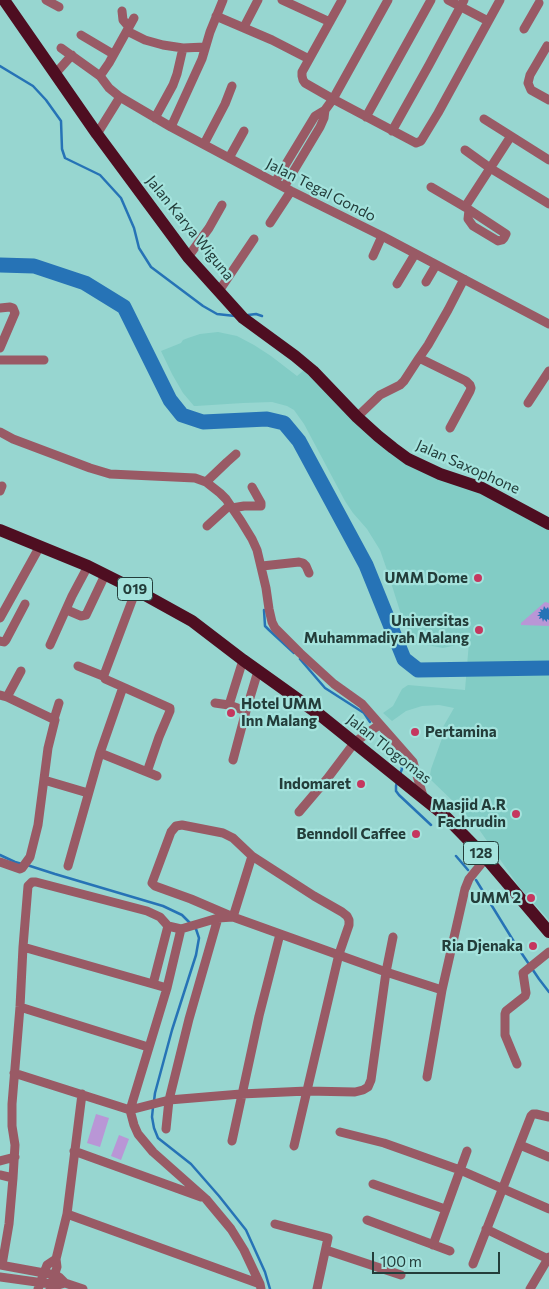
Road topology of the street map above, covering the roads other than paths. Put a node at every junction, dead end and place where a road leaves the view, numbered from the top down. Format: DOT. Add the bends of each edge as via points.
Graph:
graph roads {
  1 [pos="4,0"];
  2 [pos="46,0"];
  3 [pos="223,0"];
  4 [pos="258,0"];
  5 [pos="282,0"];
  6 [pos="342,0"];
  7 [pos="388,0"];
  8 [pos="431,0"];
  9 [pos="448,0"];
  10 [pos="500,0"];
  11 [pos="538,1"];
  12 [pos="462,4"];
  13 [pos="59,7"];
  14 [pos="122,12"];
  15 [pos="216,16"];
  16 [pos="134,18"];
  17 [pos="488,21"];
  18 [pos="330,22"];
  19 [pos="244,27"];
  20 [pos="524,29"];
  21 [pos="127,31"];
  22 [pos="81,35"];
  23 [pos="548,44"];
  24 [pos="205,47"];
  25 [pos="61,48"];
  26 [pos="183,48"];
  27 [pos="114,54"];
  28 [pos="72,55"];
  29 [pos="309,59"];
  30 [pos="55,74"];
  31 [pos="100,76"];
  32 [pos="232,86"];
  33 [pos="120,98"];
  34 [pos="333,99"];
  35 [pos="549,100"];
  36 [pos="326,110"];
  37 [pos="366,117"];
  38 [pos="155,118"];
  39 [pos="484,119"];
  40 [pos="171,127"];
  41 [pos="244,131"];
  42 [pos="392,131"];
  43 [pos="97,134"];
  44 [pos="511,136"];
  45 [pos="204,144"];
  46 [pos="465,150"];
  47 [pos="229,158"];
  48 [pos="549,160"];
  49 [pos="490,168"];
  50 [pos="275,182"];
  51 [pos="431,187"];
  52 [pos="288,189"];
  53 [pos="549,204"];
  54 [pos="222,205"];
  55 [pos="270,223"];
  56 [pos="382,236"];
  57 [pos="254,239"];
  58 [pos="415,254"];
  59 [pos="373,256"];
  60 [pos="188,257"];
  61 [pos="436,265"];
  62 [pos="464,279"];
  63 [pos="426,282"];
  64 [pos="397,284"];
  65 [pos="219,291"];
  66 [pos="0,308"];
  67 [pos="549,324"];
  68 [pos="0,348"];
  69 [pos="418,358"];
  70 [pos="0,360"];
  71 [pos="44,360"];
  72 [pos="313,371"];
  73 [pos="549,371"];
  74 [pos="528,403"];
  75 [pos="357,417"];
  76 [pos="450,428"];
  77 [pos="0,432"];
  78 [pos="236,454"];
  79 [pos="206,482"];
  80 [pos="252,487"];
  81 [pos="226,510"];
  82 [pos="549,524"];
  83 [pos="207,526"];
  84 [pos="0,530"];
  85 [pos="40,546"];
  86 [pos="88,566"];
  87 [pos="262,566"];
  88 [pos="309,573"];
  89 [pos="105,575"];
  90 [pos="136,590"];
  91 [pos="25,604"];
  92 [pos="67,610"];
  93 [pos="0,618"];
  94 [pos="0,641"];
  95 [pos="50,645"];
  96 [pos="243,660"];
  97 [pos="78,666"];
  98 [pos="21,670"];
  99 [pos="258,671"];
  100 [pos="103,676"];
  101 [pos="123,687"];
  102 [pos="3,696"];
  103 [pos="59,702"];
  104 [pos="215,703"];
  105 [pos="229,705"];
  106 [pos="246,711"];
  107 [pos="54,719"];
  108 [pos="379,724"];
  109 [pos="355,742"];
  110 [pos="100,753"];
  111 [pos="233,760"];
  112 [pos="147,772"];
  113 [pos="157,776"];
  114 [pos="44,780"];
  115 [pos="88,793"];
  116 [pos="423,796"];
  117 [pos="299,812"];
  118 [pos="252,856"];
  119 [pos="486,858"];
  120 [pos="0,862"];
  121 [pos="68,866"];
  122 [pos="233,917"];
  123 [pos="218,918"];
  124 [pos="168,926"];
  125 [pos="182,929"];
  126 [pos="549,932"];
  127 [pos="280,934"];
  128 [pos="393,938"];
  129 [pos="23,948"];
  130 [pos="549,952"];
  131 [pos="339,954"];
  132 [pos="386,972"];
  133 [pos="153,984"];
  134 [pos="166,988"];
  135 [pos="442,990"];
  136 [pos="20,1007"];
  137 [pos="148,1047"];
  138 [pos="517,1064"];
  139 [pos="14,1073"];
  140 [pos="427,1077"];
  141 [pos="307,1091"];
  142 [pos="82,1094"];
  143 [pos="241,1094"];
  144 [pos="167,1101"];
  145 [pos="130,1110"];
  146 [pos="549,1117"];
  147 [pos="166,1129"];
  148 [pos="340,1132"];
  149 [pos="232,1141"];
  150 [pos="520,1145"];
  151 [pos="294,1146"];
  152 [pos="74,1151"];
  153 [pos="467,1151"];
  154 [pos="15,1157"];
  155 [pos="549,1157"];
  156 [pos="0,1161"];
  157 [pos="460,1170"];
  158 [pos="0,1175"];
  159 [pos="13,1178"];
  160 [pos="373,1184"];
  161 [pos="502,1188"];
  162 [pos="206,1199"];
  163 [pos="445,1209"];
  164 [pos="549,1209"];
  165 [pos="67,1214"];
  166 [pos="367,1220"];
  167 [pos="275,1224"];
  168 [pos="486,1229"];
  169 [pos="433,1245"];
  170 [pos="326,1250"];
  171 [pos="450,1251"];
  172 [pos="56,1258"];
  173 [pos="548,1258"];
  174 [pos="473,1264"];
  175 [pos="1,1265"];
  176 [pos="44,1273"];
  177 [pos="55,1275"];
  178 [pos="401,1275"];
  179 [pos="0,1277"];
  180 [pos="65,1284"];
  181 [pos="39,1286"];
  182 [pos="261,1286"];
  183 [pos="51,1287"];
  184 [pos="83,1289"];
  185 [pos="317,1289"];
  186 [pos="530,1289"];
  1 -- 30 [label="main road, Jalan Karya Wiguna"];
  2 -- 13 [label="street"];
  3 -- 15 [label="street"];
  4 -- 19 [label="street"];
  5 -- 18 [label="street"];
  6 -- 18 [label="street"];
  7 -- 34 [label="street"];
  8 -- 37 [label="street"];
  9 -- 12 [label="street"];
  10 -- 17 [label="street"];
  11 -- 20 [label="street"];
  12 -- 17 [label="street"];
  12 -- 42 [label="street"];
  14 -- 21 [label="street"];
  15 -- 19 [label="street"];
  15 -- 24 [label="street"];
  16 -- 21 [label="street"];
  17 -- 42 [label="street" via="422,141 416,143"];
  18 -- 29 [label="street"];
  19 -- 29 [label="street"];
  21 -- 26 [label="street" via="157,44"];
  21 -- 27 [label="street"];
  22 -- 27 [label="street"];
  23 -- 35 [label="street" via="528,83 531,90"];
  24 -- 26 [label="street"];
  24 -- 40 [label="street" via="190,89"];
  25 -- 28 [label="street, Jalan Tegal Gondo"];
  26 -- 38 [label="street" via="173,85"];
  27 -- 31 [label="street"];
  28 -- 30 [label="street"];
  28 -- 31 [label="street, Jalan Tegal Gondo"];
  29 -- 34 [label="street" via="302,72 303,80"];
  30 -- 43 [label="main road, Jalan Karya Wiguna"];
  31 -- 33 [label="street, Jalan Tegal Gondo"];
  32 -- 45 [label="street"];
  33 -- 38 [label="street, Jalan Tegal Gondo"];
  33 -- 43 [label="street"];
  34 -- 36 [label="street"];
  34 -- 37 [label="street"];
  36 -- 50 [label="street" via="315,116"];
  36 -- 52 [label="street"];
  37 -- 42 [label="street"];
  38 -- 40 [label="street, Jalan Tegal Gondo"];
  39 -- 44 [label="street"];
  40 -- 45 [label="street, Jalan Tegal Gondo"];
  41 -- 47 [label="street"];
  43 -- 60 [label="main road, Jalan Karya Wiguna"];
  44 -- 48 [label="street"];
  44 -- 49 [label="street"];
  45 -- 47 [label="street, Jalan Tegal Gondo"];
  46 -- 49 [label="street"];
  47 -- 50 [label="street, Jalan Tegal Gondo"];
  49 -- 51 [label="street" via="467,209"];
  49 -- 53 [label="street"];
  50 -- 52 [label="street, Jalan Tegal Gondo"];
  52 -- 55 [label="street"];
  52 -- 56 [label="street, Jalan Tegal Gondo"];
  54 -- 60 [label="street"];
  56 -- 58 [label="street, Jalan Tegal Gondo"];
  56 -- 59 [label="street"];
  57 -- 65 [label="street"];
  58 -- 61 [label="street, Jalan Tegal Gondo"];
  58 -- 64 [label="street"];
  60 -- 65 [label="main road, Jalan Karya Wiguna"];
  61 -- 62 [label="street, Jalan Tegal Gondo"];
  61 -- 63 [label="street"];
  62 -- 67 [label="street, Jalan Tegal Gondo"];
  62 -- 69 [label="street"];
  65 -- 72 [label="main road, Jalan Karya Wiguna" via="241,315"];
  66 -- 68 [label="street" via="10,307 15,312"];
  69 -- 75 [label="street" via="400,385 380,395"];
  69 -- 76 [label="street" via="470,385 470,391"];
  70 -- 71 [label="street"];
  72 -- 75 [label="main road, Jalan Saxophone"];
  73 -- 74 [label="street"];
  75 -- 82 [label="main road, Jalan Saxophone" via="408,459 482,488"];
  77 -- 79 [label="street" via="110,474 185,477"];
  78 -- 79 [label="street"];
  79 -- 81 [label="street" via="220,493"];
  80 -- 81 [label="street" via="261,506"];
  81 -- 83 [label="street"];
  81 -- 87 [label="street" via="252,539"];
  84 -- 85 [label="main road, 019"];
  85 -- 86 [label="main road, 019"];
  85 -- 93 [label="street"];
  86 -- 89 [label="main road, 019"];
  86 -- 92 [label="street"];
  87 -- 88 [label="street" via="299,562"];
  87 -- 108 [label="street" via="269,609 276,628 327,678 362,704"];
  89 -- 90 [label="main road, 019"];
  89 -- 92 [label="street" via="86,615"];
  90 -- 96 [label="main road, 019" via="192,622"];
  90 -- 100 [label="street"];
  91 -- 94 [label="street" via="6,640"];
  92 -- 95 [label="street"];
  96 -- 99 [label="main road, 019"];
  96 -- 105 [label="street"];
  97 -- 100 [label="street"];
  98 -- 102 [label="street"];
  99 -- 106 [label="street"];
  99 -- 109 [label="main road, Jalan Tlogomas / 128"];
  100 -- 101 [label="street"];
  101 -- 110 [label="street"];
  101 -- 112 [label="street" via="170,708"];
  102 -- 107 [label="street"];
  103 -- 107 [label="street"];
  104 -- 105 [label="street"];
  105 -- 106 [label="street"];
  106 -- 111 [label="street"];
  107 -- 114 [label="street"];
  108 -- 109 [label="street"];
  108 -- 116 [label="street" via="413,762"];
  109 -- 116 [label="main road, Jalan Tlogomas / 128"];
  109 -- 117 [label="street"];
  110 -- 112 [label="street"];
  110 -- 115 [label="street"];
  112 -- 113 [label="street"];
  114 -- 115 [label="street"];
  114 -- 120 [label="street" via="38,825 28,859 22,868 16,869"];
  115 -- 121 [label="street"];
  116 -- 119 [label="main road, Jalan Tlogomas / 128"];
  118 -- 122 [label="street"];
  118 -- 122 [label="street" via="223,833 176,826 152,881 155,886"];
  118 -- 131 [label="street" via="347,916 349,925"];
  119 -- 126 [label="main road, Jalan Tlogomas / 128"];
  119 -- 135 [label="street" via="465,889"];
  122 -- 123 [label="street"];
  122 -- 127 [label="street"];
  123 -- 125 [label="street"];
  123 -- 144 [label="street"];
  124 -- 125 [label="street"];
  124 -- 129 [label="street" via="160,917 147,911 32,882 27,888"];
  124 -- 133 [label="street"];
  125 -- 134 [label="street"];
  127 -- 131 [label="street"];
  127 -- 143 [label="street"];
  128 -- 132 [label="street"];
  129 -- 133 [label="street"];
  129 -- 136 [label="street"];
  130 -- 138 [label="street" via="523,973 525,996 506,1011 504,1035"];
  131 -- 132 [label="street"];
  131 -- 141 [label="street"];
  132 -- 135 [label="street"];
  132 -- 141 [label="street" via="368,1087 355,1092"];
  133 -- 134 [label="street"];
  134 -- 137 [label="street"];
  135 -- 140 [label="street"];
  136 -- 137 [label="street"];
  136 -- 139 [label="street"];
  137 -- 145 [label="street"];
  139 -- 142 [label="street"];
  139 -- 154 [label="street"];
  141 -- 143 [label="street"];
  141 -- 151 [label="street"];
  142 -- 145 [label="street"];
  142 -- 152 [label="street"];
  143 -- 144 [label="street"];
  143 -- 149 [label="street"];
  144 -- 145 [label="street"];
  144 -- 147 [label="street"];
  145 -- 162 [label="street" via="138,1134 149,1147"];
  146 -- 150 [label="street" via="533,1114"];
  148 -- 157 [label="street" via="384,1143"];
  150 -- 155 [label="street"];
  150 -- 161 [label="street"];
  152 -- 162 [label="street"];
  152 -- 165 [label="street"];
  153 -- 157 [label="street"];
  154 -- 156 [label="street"];
  154 -- 159 [label="street"];
  157 -- 161 [label="street"];
  157 -- 163 [label="street"];
  158 -- 159 [label="street"];
  159 -- 175 [label="street"];
  160 -- 163 [label="street"];
  161 -- 164 [label="street"];
  161 -- 168 [label="street"];
  162 -- 182 [label="street" via="231,1229"];
  163 -- 169 [label="street"];
  165 -- 172 [label="street"];
  165 -- 182 [label="street"];
  166 -- 169 [label="street"];
  167 -- 170 [label="street" via="327,1237"];
  168 -- 173 [label="street"];
  168 -- 174 [label="street"];
  169 -- 171 [label="street"];
  170 -- 178 [label="street"];
  170 -- 185 [label="street"];
  172 -- 176 [label="street" via="47,1265"];
  172 -- 177 [label="street"];
  173 -- 186 [label="street"];
  175 -- 176 [label="street"];
  176 -- 177 [label="street"];
  176 -- 181 [label="street"];
  177 -- 180 [label="street"];
  177 -- 183 [label="street"];
  179 -- 181 [label="street"];
  180 -- 183 [label="street"];
  180 -- 184 [label="street"];
  181 -- 183 [label="street"];
}
